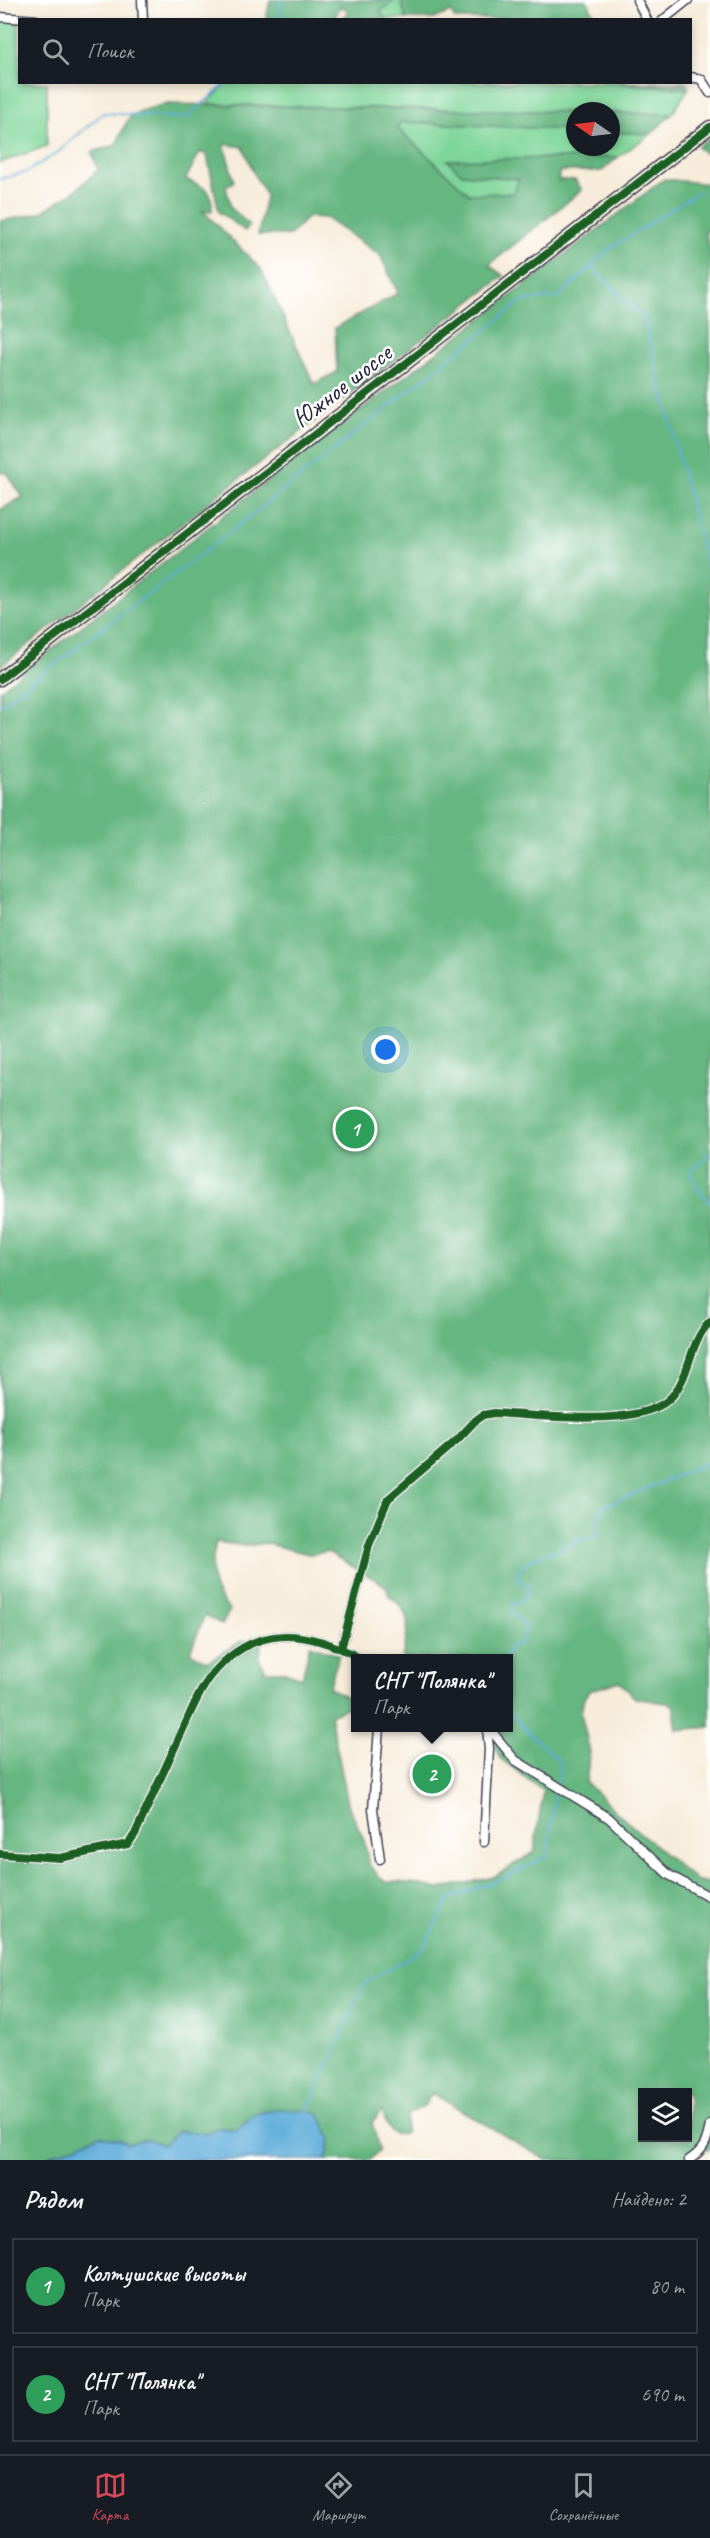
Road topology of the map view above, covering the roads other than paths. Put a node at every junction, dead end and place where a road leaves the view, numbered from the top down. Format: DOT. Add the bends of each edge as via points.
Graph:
graph roads {
  1 [pos="142,0"];
  2 [pos="637,0"];
  3 [pos="688,0"];
  4 [pos="0,17"];
  5 [pos="18,18"];
  6 [pos="143,18"];
  7 [pos="646,18"];
  8 [pos="666,18"];
  9 [pos="692,77"];
  10 [pos="710,93"];
  11 [pos="710,127"];
  12 [pos="0,679"];
  13 [pos="710,1322"];
  14 [pos="341,1649"];
  15 [pos="351,1654"];
  16 [pos="379,1732"];
  17 [pos="488,1732"];
  18 [pos="491,1732"];
  19 [pos="484,1842"];
  20 [pos="0,1854"];
  21 [pos="380,1859"];
  22 [pos="710,1897"];
  23 [pos="710,2125"];
  24 [pos="689,2160"];
  1 -- 6 [label="street"];
  2 -- 7 [label="street"];
  3 -- 8 [label="street"];
  4 -- 5 [label="street"];
  9 -- 10 [label="street" via="701,79"];
  11 -- 12 [label="street, Южное шоссе"];
  13 -- 14 [label="street" via="697,1340 686,1377 663,1405 603,1418 494,1413 476,1420 388,1499 369,1545"];
  14 -- 15 [label="street"];
  14 -- 20 [label="street" via="280,1635 255,1642 226,1660 201,1692 128,1844 60,1858"];
  16 -- 21 [label="street" via="373,1809"];
  17 -- 19 [label="street"];
  18 -- 22 [label="street" via="515,1760 609,1818 669,1875"];
  23 -- 24 [label="street" via="704,2149"];
}
